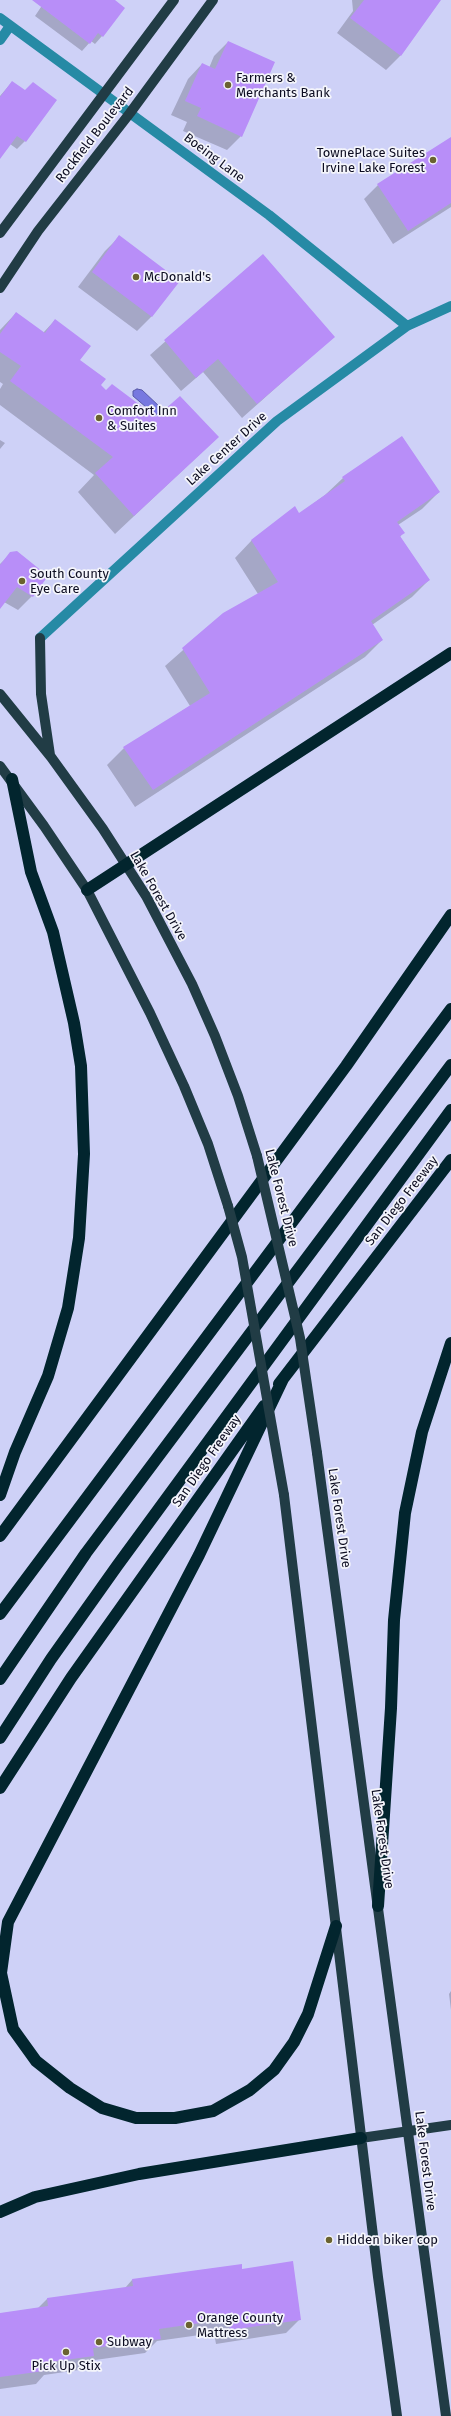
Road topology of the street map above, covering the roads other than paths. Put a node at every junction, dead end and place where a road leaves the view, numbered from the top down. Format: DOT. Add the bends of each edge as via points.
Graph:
graph roads {
  1 [pos="174,0"];
  2 [pos="213,0"];
  3 [pos="0,18"];
  4 [pos="10,26"];
  5 [pos="0,40"];
  6 [pos="104,94"];
  7 [pos="130,113"];
  8 [pos="0,233"];
  9 [pos="0,288"];
  10 [pos="451,306"];
  11 [pos="407,326"];
  12 [pos="40,638"];
  13 [pos="451,653"];
  14 [pos="0,694"];
  15 [pos="51,757"];
  16 [pos="0,766"];
  17 [pos="12,779"];
  18 [pos="125,864"];
  19 [pos="87,890"];
  20 [pos="451,915"];
  21 [pos="451,1009"];
  22 [pos="451,1066"];
  23 [pos="451,1110"];
  24 [pos="451,1160"];
  25 [pos="451,1343"];
  26 [pos="283,1379"];
  27 [pos="0,1495"];
  28 [pos="0,1536"];
  29 [pos="0,1614"];
  30 [pos="0,1679"];
  31 [pos="0,1738"];
  32 [pos="0,1788"];
  33 [pos="378,1906"];
  34 [pos="336,1926"];
  35 [pos="451,2126"];
  36 [pos="408,2131"];
  37 [pos="361,2138"];
  38 [pos="0,2212"];
  39 [pos="397,2416"];
  40 [pos="446,2416"];
  1 -- 6 [label="main road, Rockfield Boulevard"];
  2 -- 7 [label="main road, Rockfield Boulevard"];
  3 -- 4 [label="street, Boeing Lane"];
  4 -- 5 [label="street"];
  4 -- 6 [label="street, Boeing Lane"];
  6 -- 7 [label="street, Boeing Lane"];
  6 -- 8 [label="main road, Rockfield Boulevard"];
  7 -- 9 [label="main road, Rockfield Boulevard" via="38,231"];
  7 -- 11 [label="street, Boeing Lane" via="269,215"];
  10 -- 11 [label="street, Lake Center Drive"];
  11 -- 12 [label="street, Lake Center Drive" via="277,421"];
  12 -- 15 [label="main road" via="41,694"];
  13 -- 18 [label="highway"];
  14 -- 15 [label="main road, Lake Forest Drive"];
  15 -- 18 [label="main road, Lake Forest Drive"];
  16 -- 17 [label="main road"];
  17 -- 19 [label="main road"];
  17 -- 27 [label="highway" via="31,872 53,932 74,1023 82,1087 84,1154 79,1238 68,1308 48,1376 15,1452"];
  18 -- 19 [label="highway"];
  18 -- 33 [label="main road, Lake Forest Drive, bridge" via="146,896 192,984 238,1096 257,1156 300,1338"];
  19 -- 34 [label="main road, bridge" via="184,1086 208,1144 242,1257 284,1495"];
  20 -- 28 [label="highway" via="346,1066"];
  21 -- 29 [label="highway"];
  22 -- 30 [label="highway" via="86,1553"];
  23 -- 31 [label="highway" via="117,1566 51,1659"];
  24 -- 26 [label="highway, San Diego Freeway"];
  25 -- 33 [label="highway" via="422,1432 405,1513 394,1620"];
  26 -- 32 [label="highway, San Diego Freeway" via="71,1678"];
  26 -- 34 [label="highway" via="199,1555 8,1922 1,1973 13,2029 36,2061 70,2088 102,2108 136,2118 175,2118 212,2111 250,2090 274,2070 294,2042 308,2014"];
  33 -- 36 [label="main road, Lake Forest Drive"];
  34 -- 37 [label="main road"];
  35 -- 36 [label="main road"];
  36 -- 37 [label="main road"];
  36 -- 40 [label="main road, Lake Forest Drive"];
  37 -- 38 [label="highway" via="139,2174 35,2197"];
  37 -- 39 [label="main road"];
}
